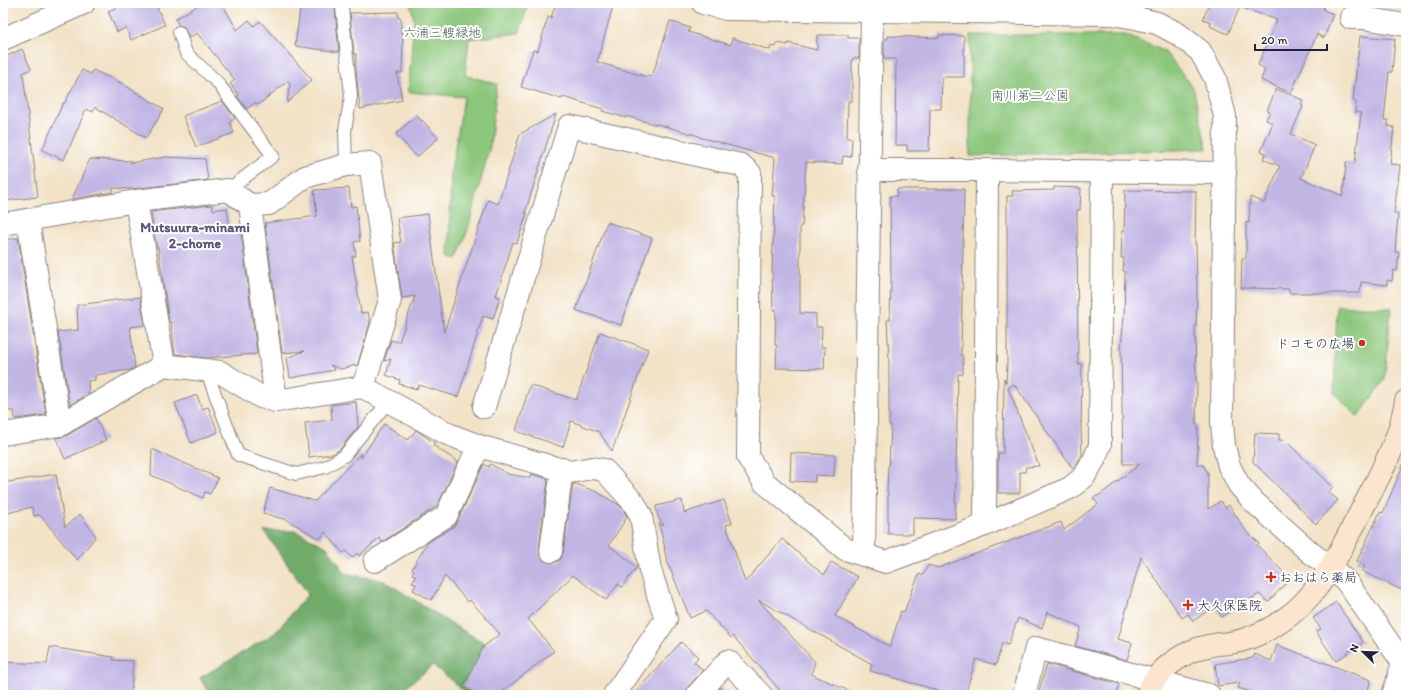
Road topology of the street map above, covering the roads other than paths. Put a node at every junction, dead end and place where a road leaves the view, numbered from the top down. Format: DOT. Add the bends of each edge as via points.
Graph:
graph roads {
  1 [pos="84,3"];
  2 [pos="702,3"];
  3 [pos="342,7"];
  4 [pos="872,11"];
  5 [pos="1351,18"];
  6 [pos="1406,25"];
  7 [pos="179,32"];
  8 [pos="3,39"];
  9 [pos="346,165"];
  10 [pos="869,170"];
  11 [pos="987,170"];
  12 [pos="1102,172"];
  13 [pos="1225,172"];
  14 [pos="228,190"];
  15 [pos="136,201"];
  16 [pos="250,205"];
  17 [pos="28,220"];
  18 [pos="3,224"];
  19 [pos="164,365"];
  20 [pos="206,370"];
  21 [pos="363,387"];
  22 [pos="276,401"];
  23 [pos="389,401"];
  24 [pos="1406,401"];
  25 [pos="484,407"];
  26 [pos="60,425"];
  27 [pos="3,434"];
  28 [pos="479,446"];
  29 [pos="562,469"];
  30 [pos="985,525"];
  31 [pos="551,551"];
  32 [pos="864,555"];
  33 [pos="376,561"];
  34 [pos="1331,568"];
  35 [pos="1404,664"];
  36 [pos="1150,688"];
  37 [pos="614,695"];
  38 [pos="697,695"];
  39 [pos="761,695"];
  40 [pos="1024,695"];
  41 [pos="1209,695"];
  42 [pos="1393,695"];
  1 -- 8 [label="street"];
  2 -- 4 [label="street" via="726,9"];
  3 -- 9 [label="lane" via="351,96 345,130"];
  4 -- 10 [label="street"];
  4 -- 13 [label="street" via="1112,14 1157,23 1200,50 1216,78 1225,116"];
  5 -- 6 [label="street"];
  7 -- 14 [label="lane" via="186,53 217,82 273,156"];
  9 -- 16 [label="street" via="305,177 269,204"];
  9 -- 21 [label="street" via="370,163 390,300"];
  10 -- 11 [label="street"];
  10 -- 32 [label="street"];
  11 -- 12 [label="street"];
  11 -- 30 [label="street"];
  12 -- 13 [label="street"];
  12 -- 30 [label="street" via="1100,445 1084,476 1070,488"];
  13 -- 34 [label="street" via="1222,423 1229,466 1239,485 1254,502"];
  14 -- 15 [label="street"];
  14 -- 16 [label="street"];
  15 -- 17 [label="street"];
  15 -- 19 [label="street"];
  16 -- 22 [label="street"];
  17 -- 18 [label="street"];
  17 -- 26 [label="street"];
  19 -- 20 [label="street"];
  19 -- 26 [label="street"];
  20 -- 22 [label="street" via="220,372 261,397"];
  20 -- 23 [label="lane" via="238,455 296,474 325,467 344,456"];
  21 -- 22 [label="street"];
  21 -- 23 [label="street"];
  23 -- 28 [label="street" via="448,434"];
  24 -- 34 [label="street" via="1399,430 1384,468"];
  25 -- 32 [label="street" via="569,126 741,164 750,173 748,458 764,482 845,549"];
  26 -- 27 [label="street"];
  28 -- 29 [label="street"];
  28 -- 33 [label="street" via="446,516"];
  29 -- 31 [label="street"];
  29 -- 37 [label="street" via="570,472 592,468 604,470 634,503 641,516 650,570 666,619"];
  30 -- 32 [label="street" via="886,562"];
  34 -- 35 [label="street" via="1346,581"];
  34 -- 36 [label="street" via="1318,587 1285,619 1244,640 1197,648 1173,662"];
  35 -- 42 [label="street"];
  36 -- 40 [label="street" via="1036,648"];
  36 -- 41 [label="street"];
  38 -- 39 [label="street" via="728,661"];
}
